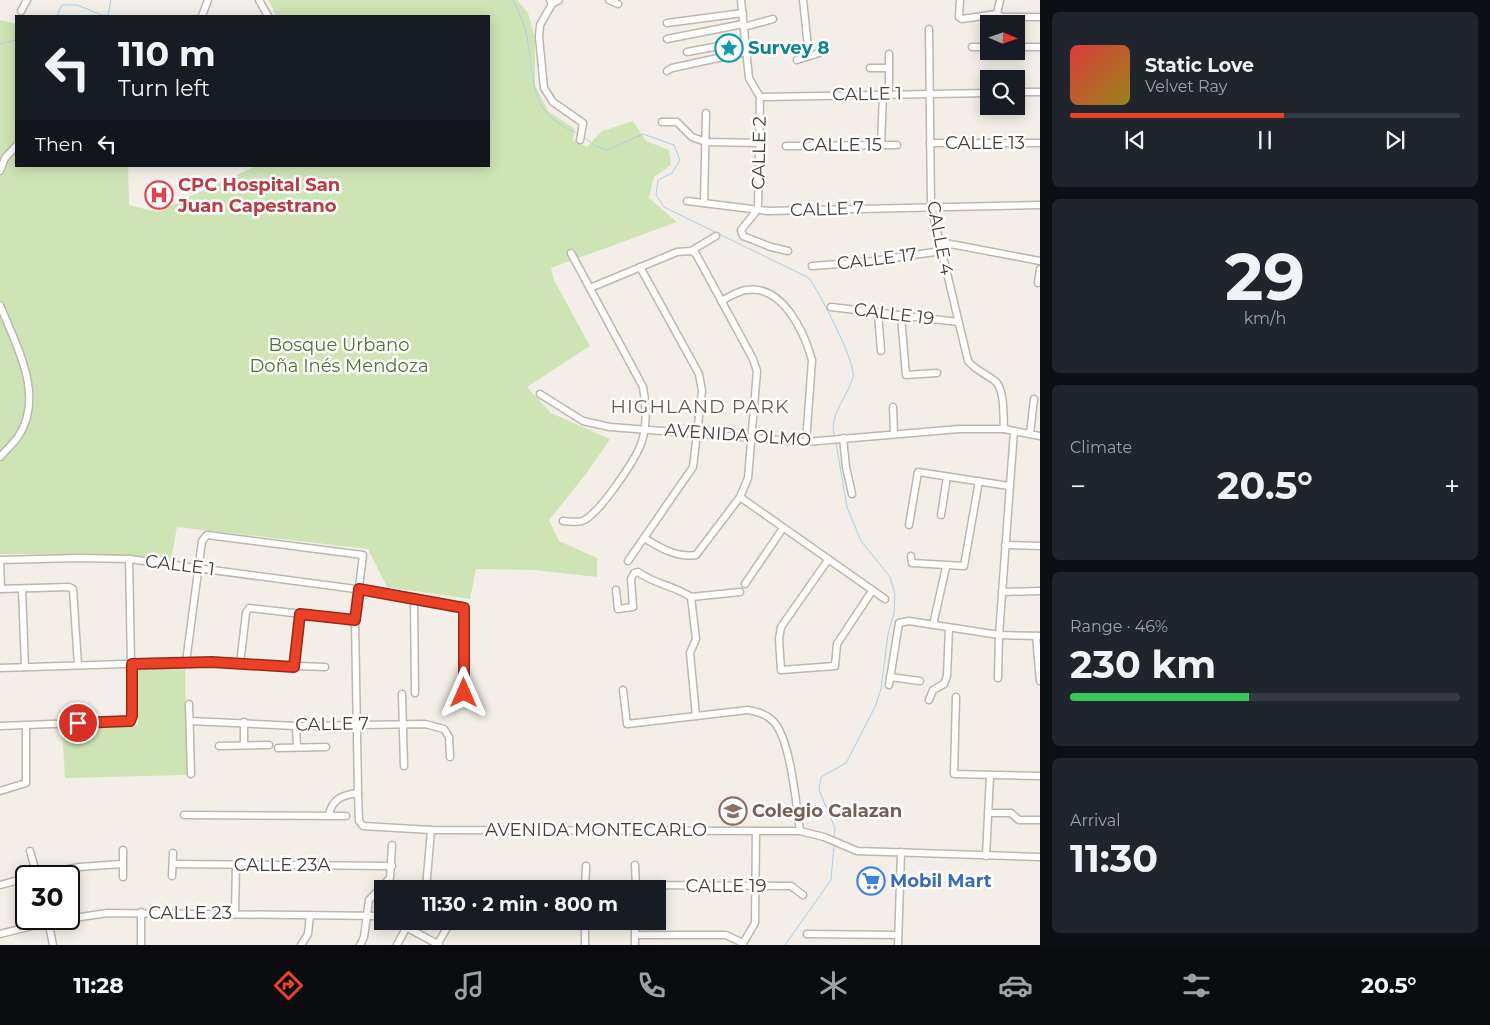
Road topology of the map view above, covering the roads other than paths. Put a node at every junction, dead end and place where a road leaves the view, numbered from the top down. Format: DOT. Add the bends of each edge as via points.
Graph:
graph roads {
  1 [pos="27,0"];
  2 [pos="208,0"];
  3 [pos="259,0"];
  4 [pos="559,0"];
  5 [pos="609,0"];
  6 [pos="741,0"];
  7 [pos="803,0"];
  8 [pos="960,0"];
  9 [pos="1000,0"];
  10 [pos="551,2"];
  11 [pos="618,4"];
  12 [pos="21,11"];
  13 [pos="743,13"];
  14 [pos="997,14"];
  15 [pos="202,15"];
  16 [pos="267,15"];
  17 [pos="1040,17"];
  18 [pos="773,20"];
  19 [pos="666,23"];
  20 [pos="744,26"];
  21 [pos="929,29"];
  22 [pos="667,39"];
  23 [pos="745,41"];
  24 [pos="1040,46"];
  25 [pos="972,47"];
  26 [pos="980,47"];
  27 [pos="1025,47"];
  28 [pos="687,52"];
  29 [pos="746,52"];
  30 [pos="819,53"];
  31 [pos="889,54"];
  32 [pos="809,56"];
  33 [pos="797,60"];
  34 [pos="870,68"];
  35 [pos="889,68"];
  36 [pos="666,71"];
  37 [pos="980,92"];
  38 [pos="1025,92"];
  39 [pos="1040,92"];
  40 [pos="929,93"];
  41 [pos="886,94"];
  42 [pos="760,97"];
  43 [pos="706,113"];
  44 [pos="662,122"];
  45 [pos="580,140"];
  46 [pos="706,142"];
  47 [pos="760,143"];
  48 [pos="930,143"];
  49 [pos="1040,143"];
  50 [pos="881,145"];
  51 [pos="898,145"];
  52 [pos="786,146"];
  53 [pos="15,147"];
  54 [pos="0,171"];
  55 [pos="687,201"];
  56 [pos="704,203"];
  57 [pos="1040,205"];
  58 [pos="931,206"];
  59 [pos="758,209"];
  60 [pos="716,236"];
  61 [pos="940,242"];
  62 [pos="692,250"];
  63 [pos="788,251"];
  64 [pos="941,251"];
  65 [pos="571,253"];
  66 [pos="1040,261"];
  67 [pos="812,266"];
  68 [pos="640,267"];
  69 [pos="1040,269"];
  70 [pos="1038,283"];
  71 [pos="590,288"];
  72 [pos="721,301"];
  73 [pos="0,304"];
  74 [pos="830,307"];
  75 [pos="878,313"];
  76 [pos="901,316"];
  77 [pos="958,322"];
  78 [pos="881,351"];
  79 [pos="937,373"];
  80 [pos="540,394"];
  81 [pos="1034,399"];
  82 [pos="893,408"];
  83 [pos="644,429"];
  84 [pos="1004,429"];
  85 [pos="1014,431"];
  86 [pos="698,434"];
  87 [pos="894,434"];
  88 [pos="1030,434"];
  89 [pos="1040,436"];
  90 [pos="844,438"];
  91 [pos="752,439"];
  92 [pos="806,442"];
  93 [pos="0,457"];
  94 [pos="947,476"];
  95 [pos="979,481"];
  96 [pos="1010,486"];
  97 [pos="852,494"];
  98 [pos="740,497"];
  99 [pos="941,514"];
  100 [pos="563,521"];
  101 [pos="909,525"];
  102 [pos="783,528"];
  103 [pos="644,538"];
  104 [pos="1005,545"];
  105 [pos="1040,546"];
  106 [pos="911,556"];
  107 [pos="129,559"];
  108 [pos="0,560"];
  109 [pos="828,560"];
  110 [pos="628,561"];
  111 [pos="199,567"];
  112 [pos="946,567"];
  113 [pos="744,584"];
  114 [pos="0,589"];
  115 [pos="22,589"];
  116 [pos="359,589"];
  117 [pos="616,590"];
  118 [pos="872,591"];
  119 [pos="1040,591"];
  120 [pos="740,592"];
  121 [pos="1002,592"];
  122 [pos="414,597"];
  123 [pos="691,597"];
  124 [pos="885,600"];
  125 [pos="300,614"];
  126 [pos="355,620"];
  127 [pos="933,625"];
  128 [pos="948,628"];
  129 [pos="999,635"];
  130 [pos="1038,636"];
  131 [pos="186,662"];
  132 [pos="132,664"];
  133 [pos="240,664"];
  134 [pos="78,665"];
  135 [pos="25,667"];
  136 [pos="294,667"];
  137 [pos="325,667"];
  138 [pos="0,668"];
  139 [pos="890,677"];
  140 [pos="998,678"];
  141 [pos="1040,680"];
  142 [pos="920,681"];
  143 [pos="889,685"];
  144 [pos="624,690"];
  145 [pos="415,693"];
  146 [pos="464,693"];
  147 [pos="402,694"];
  148 [pos="956,697"];
  149 [pos="929,700"];
  150 [pos="189,704"];
  151 [pos="696,716"];
  152 [pos="190,721"];
  153 [pos="244,722"];
  154 [pos="403,723"];
  155 [pos="357,724"];
  156 [pos="0,726"];
  157 [pos="26,726"];
  158 [pos="296,726"];
  159 [pos="244,745"];
  160 [pos="269,745"];
  161 [pos="219,746"];
  162 [pos="297,747"];
  163 [pos="326,747"];
  164 [pos="278,748"];
  165 [pos="450,757"];
  166 [pos="404,766"];
  167 [pos="191,774"];
  168 [pos="990,776"];
  169 [pos="1040,776"];
  170 [pos="0,791"];
  171 [pos="358,793"];
  172 [pos="989,813"];
  173 [pos="184,815"];
  174 [pos="329,815"];
  175 [pos="346,816"];
  176 [pos="1040,820"];
  177 [pos="431,830"];
  178 [pos="756,831"];
  179 [pos="800,832"];
  180 [pos="392,844"];
  181 [pos="123,850"];
  182 [pos="30,851"];
  183 [pos="901,852"];
  184 [pos="173,853"];
  185 [pos="986,856"];
  186 [pos="1040,857"];
  187 [pos="123,864"];
  188 [pos="173,864"];
  189 [pos="33,865"];
  190 [pos="236,865"];
  191 [pos="635,865"];
  192 [pos="392,866"];
  193 [pos="586,866"];
  194 [pos="80,867"];
  195 [pos="172,876"];
  196 [pos="123,877"];
  197 [pos="427,880"];
  198 [pos="585,880"];
  199 [pos="636,880"];
  200 [pos="15,881"];
  201 [pos="0,885"];
  202 [pos="756,885"];
  203 [pos="666,886"];
  204 [pos="803,895"];
  205 [pos="141,912"];
  206 [pos="235,913"];
  207 [pos="310,915"];
  208 [pos="368,915"];
  209 [pos="374,915"];
  210 [pos="80,917"];
  211 [pos="15,930"];
  212 [pos="50,930"];
  213 [pos="405,930"];
  214 [pos="417,930"];
  215 [pos="446,930"];
  216 [pos="585,930"];
  217 [pos="635,930"];
  218 [pos="0,934"];
  219 [pos="807,934"];
  220 [pos="635,935"];
  221 [pos="898,935"];
  222 [pos="743,944"];
  223 [pos="53,945"];
  224 [pos="141,945"];
  225 [pos="301,945"];
  226 [pos="360,945"];
  227 [pos="397,945"];
  228 [pos="438,945"];
  229 [pos="585,945"];
  230 [pos="635,945"];
  231 [pos="898,945"];
  1 -- 12 [label="street"];
  2 -- 15 [label="street"];
  3 -- 16 [label="street"];
  4 -- 10 [label="street"];
  5 -- 11 [label="street"];
  6 -- 13 [label="street"];
  7 -- 32 [label="street"];
  8 -- 14 [label="street" via="959,17 962,19"];
  9 -- 14 [label="street"];
  10 -- 45 [label="street" via="538,37 544,88 553,102 583,123"];
  13 -- 19 [label="street"];
  13 -- 20 [label="street"];
  14 -- 17 [label="street" via="1002,17"];
  18 -- 20 [label="street"];
  20 -- 22 [label="street"];
  20 -- 23 [label="street"];
  21 -- 40 [label="street, CALLE 4"];
  23 -- 28 [label="street"];
  23 -- 29 [label="street"];
  24 -- 27 [label="street"];
  25 -- 26 [label="street"];
  29 -- 36 [label="street"];
  29 -- 42 [label="street" via="752,85"];
  30 -- 32 [label="street"];
  31 -- 35 [label="street"];
  32 -- 33 [label="street"];
  34 -- 35 [label="street"];
  35 -- 41 [label="street"];
  37 -- 40 [label="street, CALLE 1"];
  38 -- 39 [label="street"];
  40 -- 41 [label="street, CALLE 1"];
  40 -- 48 [label="street, CALLE 4"];
  41 -- 42 [label="street, CALLE 1"];
  41 -- 50 [label="street"];
  42 -- 47 [label="street, CALLE 2"];
  43 -- 46 [label="street"];
  44 -- 46 [label="street" via="677,122 692,137"];
  46 -- 47 [label="street"];
  46 -- 56 [label="street"];
  47 -- 59 [label="street, CALLE 2"];
  48 -- 49 [label="street, CALLE 13"];
  48 -- 58 [label="street, CALLE 4"];
  50 -- 51 [label="street, CALLE 15"];
  50 -- 52 [label="street, CALLE 15"];
  53 -- 54 [label="street" via="5,158"];
  55 -- 56 [label="street, CALLE 7"];
  56 -- 59 [label="street, CALLE 7"];
  57 -- 58 [label="street, CALLE 7"];
  58 -- 59 [label="street, CALLE 7"];
  58 -- 61 [label="street, CALLE 4"];
  59 -- 63 [label="street" via="741,230 743,236"];
  60 -- 62 [label="street"];
  61 -- 64 [label="street, CALLE 4"];
  61 -- 66 [label="street"];
  62 -- 68 [label="street" via="677,252"];
  62 -- 72 [label="street"];
  64 -- 67 [label="street, CALLE 17"];
  64 -- 77 [label="street, CALLE 4"];
  65 -- 71 [label="street"];
  68 -- 71 [label="street"];
  68 -- 86 [label="street" via="698,374 702,390"];
  69 -- 70 [label="street"];
  71 -- 83 [label="street" via="643,387 646,401"];
  72 -- 91 [label="street" via="757,371"];
  72 -- 92 [label="street" via="744,290 760,289 774,295 787,308 812,360"];
  73 -- 93 [label="street" via="26,369 29,404 18,437"];
  74 -- 75 [label="street, CALLE 19"];
  75 -- 76 [label="street, CALLE 19"];
  75 -- 78 [label="street"];
  76 -- 77 [label="street, CALLE 19"];
  76 -- 79 [label="street" via="906,375"];
  77 -- 84 [label="street, CALLE 4" via="968,360 974,369 997,383 1000,389"];
  80 -- 83 [label="street, AVENIDA OLMO" via="583,421"];
  81 -- 88 [label="street"];
  82 -- 87 [label="street"];
  83 -- 86 [label="street, AVENIDA OLMO"];
  83 -- 100 [label="street" via="636,455 596,512 582,521"];
  84 -- 85 [label="street"];
  84 -- 87 [label="street, AVENIDA OLMO" via="959,428"];
  85 -- 88 [label="street"];
  85 -- 96 [label="street"];
  86 -- 91 [label="street, AVENIDA OLMO"];
  86 -- 103 [label="street" via="693,467"];
  87 -- 90 [label="street, AVENIDA OLMO"];
  88 -- 89 [label="street"];
  90 -- 92 [label="street, AVENIDA OLMO"];
  90 -- 97 [label="street"];
  91 -- 92 [label="street, AVENIDA OLMO"];
  91 -- 98 [label="street" via="748,478"];
  94 -- 95 [label="street"];
  94 -- 99 [label="street"];
  94 -- 101 [label="street" via="918,472"];
  95 -- 96 [label="street"];
  95 -- 112 [label="street" via="964,566"];
  96 -- 104 [label="street"];
  98 -- 102 [label="street"];
  98 -- 103 [label="street" via="696,555 686,557 665,551"];
  102 -- 109 [label="street"];
  102 -- 113 [label="street"];
  103 -- 110 [label="street"];
  104 -- 105 [label="street"];
  104 -- 121 [label="street"];
  106 -- 112 [label="street" via="912,563"];
  107 -- 108 [label="street, CALLE 1"];
  107 -- 111 [label="street, CALLE 1"];
  107 -- 132 [label="street"];
  108 -- 114 [label="street"];
  109 -- 118 [label="street"];
  109 -- 118 [label="street" via="781,627 781,670 835,666 837,644"];
  111 -- 116 [label="street, CALLE 1"];
  111 -- 116 [label="street" via="202,541 206,535 363,555"];
  111 -- 131 [label="street"];
  112 -- 127 [label="street"];
  114 -- 115 [label="street"];
  115 -- 134 [label="street" via="73,589"];
  115 -- 135 [label="street"];
  116 -- 122 [label="street, CALLE 1"];
  116 -- 126 [label="street"];
  117 -- 123 [label="street" via="618,609 633,607 631,579 638,572"];
  118 -- 124 [label="street"];
  119 -- 121 [label="street"];
  120 -- 123 [label="street"];
  121 -- 129 [label="street"];
  122 -- 145 [label="street"];
  122 -- 146 [label="street, CALLE 1" via="464,608"];
  123 -- 151 [label="street" via="696,639 690,653"];
  125 -- 126 [label="street"];
  125 -- 133 [label="street" via="249,608"];
  125 -- 136 [label="street"];
  126 -- 155 [label="street"];
  127 -- 128 [label="street"];
  127 -- 139 [label="street" via="909,621 899,623"];
  128 -- 129 [label="street"];
  128 -- 149 [label="street" via="947,676 944,684 933,690"];
  129 -- 130 [label="street"];
  129 -- 140 [label="street"];
  130 -- 141 [label="street"];
  131 -- 132 [label="street"];
  131 -- 133 [label="street"];
  132 -- 134 [label="street"];
  132 -- 157 [label="street" via="130,721"];
  133 -- 136 [label="street"];
  134 -- 135 [label="street"];
  135 -- 138 [label="street"];
  136 -- 137 [label="street"];
  139 -- 142 [label="street"];
  139 -- 143 [label="street"];
  144 -- 151 [label="street" via="627,724"];
  147 -- 154 [label="street"];
  148 -- 168 [label="street" via="954,774"];
  150 -- 152 [label="street"];
  151 -- 179 [label="street" via="748,710 763,713 774,722 785,741"];
  152 -- 153 [label="street, CALLE 7"];
  152 -- 167 [label="street"];
  153 -- 158 [label="street, CALLE 7"];
  153 -- 159 [label="street"];
  154 -- 155 [label="street, CALLE 7"];
  154 -- 165 [label="street, CALLE 7" via="444,729"];
  154 -- 166 [label="street"];
  155 -- 158 [label="street, CALLE 7"];
  155 -- 171 [label="street"];
  156 -- 157 [label="street"];
  157 -- 170 [label="street" via="26,783"];
  158 -- 162 [label="street"];
  159 -- 160 [label="street"];
  159 -- 161 [label="street"];
  162 -- 163 [label="street"];
  162 -- 164 [label="street"];
  168 -- 169 [label="street"];
  168 -- 172 [label="street"];
  171 -- 174 [label="street" via="336,799"];
  171 -- 177 [label="street, AVENIDA MONTECARLO" via="359,821 363,826"];
  172 -- 176 [label="street" via="1011,813 1019,820"];
  172 -- 185 [label="street"];
  173 -- 174 [label="street"];
  174 -- 175 [label="street"];
  177 -- 178 [label="street, AVENIDA MONTECARLO"];
  177 -- 197 [label="street"];
  178 -- 179 [label="street, AVENIDA MONTECARLO"];
  178 -- 202 [label="street"];
  179 -- 183 [label="street, AVENIDA MONTECARLO" via="857,850"];
  180 -- 192 [label="street"];
  181 -- 187 [label="street"];
  182 -- 189 [label="street"];
  183 -- 185 [label="street, AVENIDA MONTECARLO"];
  183 -- 221 [label="street"];
  184 -- 188 [label="street"];
  185 -- 186 [label="street, AVENIDA MONTECARLO"];
  187 -- 194 [label="street"];
  187 -- 196 [label="street"];
  188 -- 190 [label="street, CALLE 23A"];
  188 -- 195 [label="street"];
  190 -- 192 [label="street, CALLE 23A"];
  190 -- 206 [label="street"];
  191 -- 199 [label="street, CALLE 19"];
  192 -- 208 [label="street" via="390,878 370,900"];
  193 -- 198 [label="street"];
  200 -- 201 [label="street"];
  202 -- 203 [label="street, CALLE 19"];
  202 -- 204 [label="street, CALLE 19" via="791,886"];
  202 -- 222 [label="street" via="755,923"];
  205 -- 206 [label="street, CALLE 23"];
  205 -- 210 [label="street, CALLE 23"];
  205 -- 224 [label="street"];
  206 -- 207 [label="street, CALLE 23"];
  207 -- 208 [label="street, CALLE 23"];
  207 -- 225 [label="street" via="308,934"];
  208 -- 209 [label="street, CALLE 23"];
  208 -- 226 [label="street"];
  211 -- 218 [label="street, CALLE 23"];
  212 -- 223 [label="street"];
  213 -- 227 [label="street"];
  214 -- 228 [label="street"];
  215 -- 228 [label="street"];
  216 -- 229 [label="street"];
  217 -- 220 [label="street"];
  219 -- 221 [label="street"];
  220 -- 222 [label="street" via="726,936"];
  220 -- 230 [label="street"];
  221 -- 231 [label="street"];
}
